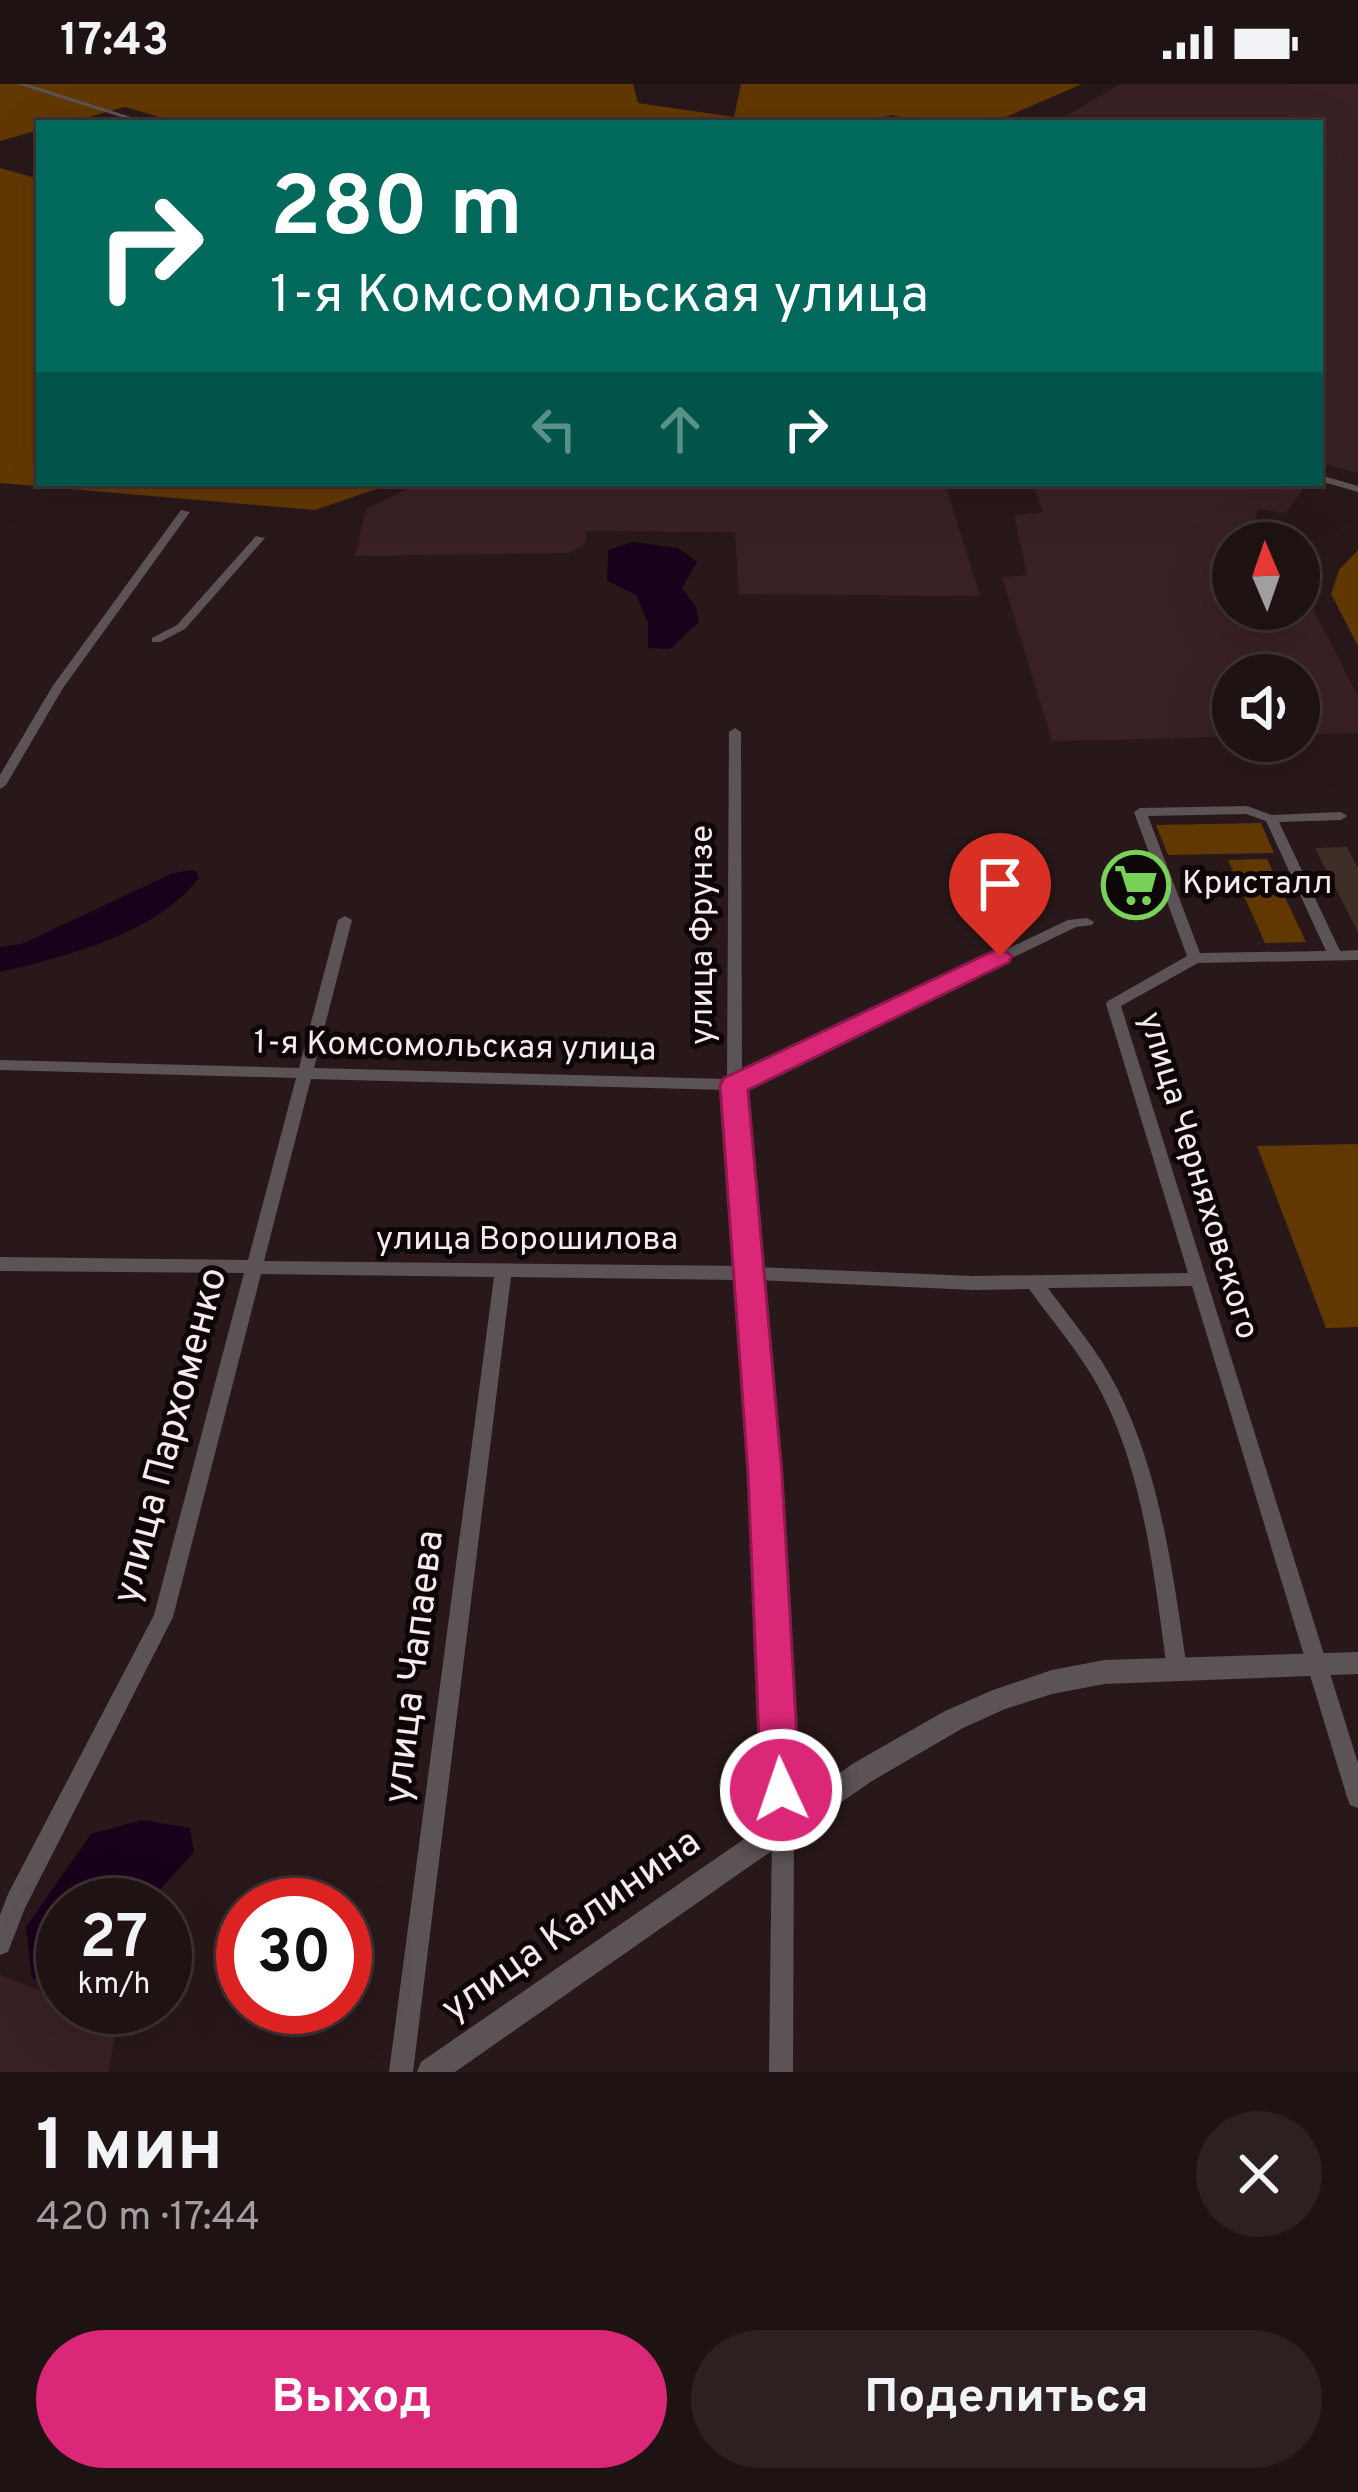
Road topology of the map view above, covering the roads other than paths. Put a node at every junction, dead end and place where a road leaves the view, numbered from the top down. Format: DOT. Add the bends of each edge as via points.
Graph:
graph roads {
  1 [pos="20,84"];
  2 [pos="137,120"];
  3 [pos="1323,479"];
  4 [pos="1358,489"];
  5 [pos="185,512"];
  6 [pos="260,538"];
  7 [pos="156,640"];
  8 [pos="735,732"];
  9 [pos="0,785"];
  10 [pos="1341,816"];
  11 [pos="1271,819"];
  12 [pos="345,920"];
  13 [pos="1088,922"];
  14 [pos="1334,953"];
  15 [pos="1358,955"];
  16 [pos="1195,958"];
  17 [pos="0,1065"];
  18 [pos="302,1075"];
  19 [pos="734,1085"];
  20 [pos="0,1264"];
  21 [pos="250,1268"];
  22 [pos="503,1272"];
  23 [pos="746,1273"];
  24 [pos="1197,1280"];
  25 [pos="1034,1282"];
  26 [pos="1358,1664"];
  27 [pos="1315,1665"];
  28 [pos="1178,1670"];
  29 [pos="1358,1797"];
  30 [pos="783,1829"];
  31 [pos="0,1944"];
  32 [pos="400,2072"];
  33 [pos="431,2072"];
  34 [pos="781,2072"];
  1 -- 2 [label="street"];
  3 -- 4 [label="street"];
  5 -- 9 [label="street" via="58,687"];
  6 -- 7 [label="street" via="182,627"];
  8 -- 19 [label="street, улица Фрунзе"];
  10 -- 11 [label="street"];
  11 -- 14 [label="street"];
  11 -- 16 [label="street" via="1246,810 1140,812"];
  12 -- 18 [label="street, улица Пархоменко"];
  13 -- 19 [label="street, 1-я Комсомольская улица" via="1073,922"];
  14 -- 15 [label="street"];
  14 -- 16 [label="street"];
  16 -- 24 [label="street, улица Черняховского" via="1113,1004"];
  17 -- 18 [label="street, 1-я Комсомольская улица"];
  18 -- 19 [label="street, 1-я Комсомольская улица"];
  18 -- 21 [label="street, улица Пархоменко"];
  19 -- 23 [label="street, улица Фрунзе"];
  20 -- 21 [label="street, улица Ворошилова"];
  21 -- 22 [label="street, улица Ворошилова"];
  21 -- 31 [label="street, улица Пархоменко" via="163,1617"];
  22 -- 23 [label="street, улица Ворошилова"];
  22 -- 32 [label="street, улица Чапаева"];
  23 -- 25 [label="street, улица Ворошилова"];
  23 -- 30 [label="street, улица Фрунзе"];
  24 -- 25 [label="street, улица Ворошилова"];
  24 -- 27 [label="street, улица Черняховского"];
  25 -- 28 [label="street" via="1108,1388 1130,1442"];
  26 -- 27 [label="street, улица Калинина"];
  27 -- 28 [label="street, улица Калинина"];
  27 -- 29 [label="street, улица Черняховского"];
  28 -- 30 [label="street, улица Калинина" via="1070,1676 992,1700 900,1749"];
  30 -- 33 [label="street, улица Калинина"];
  30 -- 34 [label="street, улица Фрунзе"];
}
